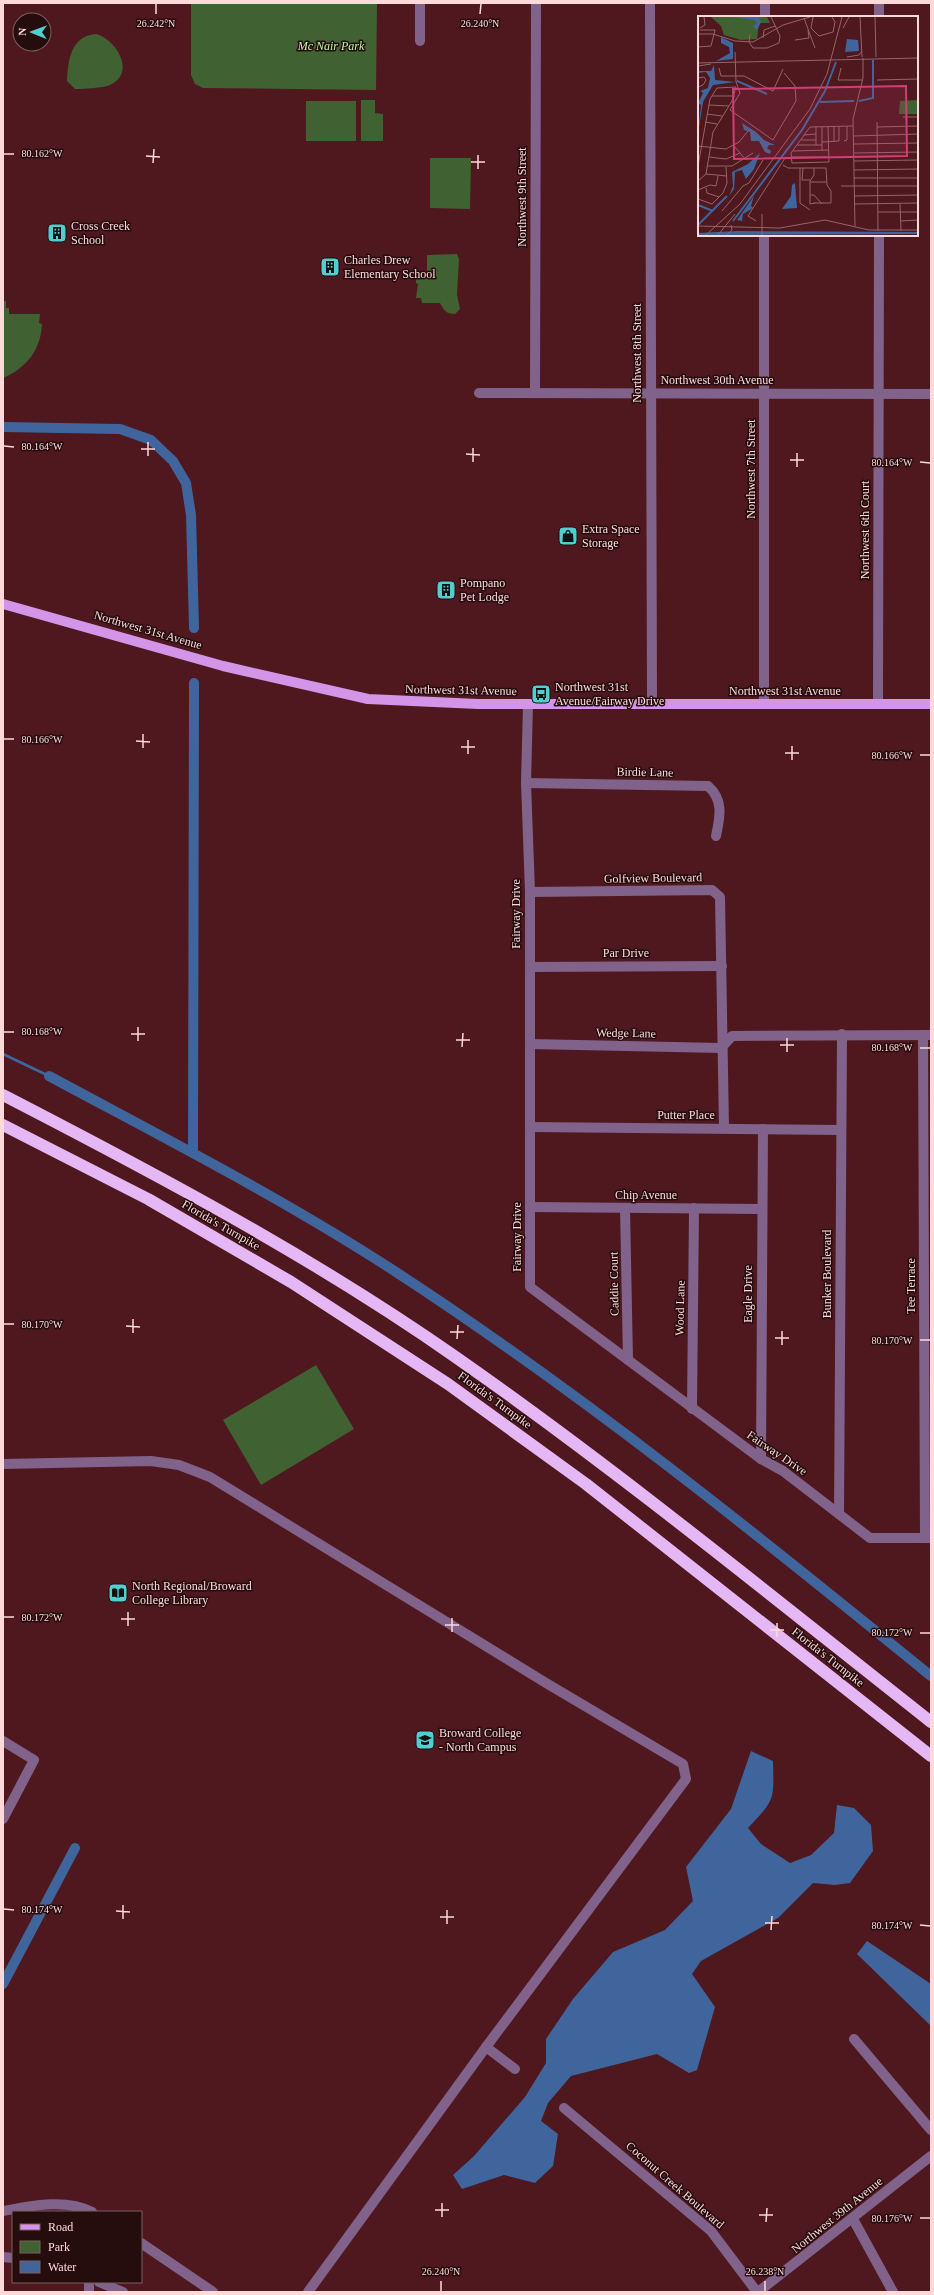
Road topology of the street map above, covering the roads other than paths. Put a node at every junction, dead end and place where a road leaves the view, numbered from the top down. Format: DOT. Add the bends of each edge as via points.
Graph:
graph roads {
  1 [pos="420,3"];
  2 [pos="536,3"];
  3 [pos="650,3"];
  4 [pos="765,3"];
  5 [pos="879,3"];
  6 [pos="765,16"];
  7 [pos="879,16"];
  8 [pos="420,41"];
  9 [pos="764,236"];
  10 [pos="879,236"];
  11 [pos="535,391"];
  12 [pos="480,392"];
  13 [pos="650,392"];
  14 [pos="764,393"];
  15 [pos="878,394"];
  16 [pos="931,394"];
  17 [pos="3,604"];
  18 [pos="652,703"];
  19 [pos="528,704"];
  20 [pos="764,704"];
  21 [pos="878,704"];
  22 [pos="931,704"];
  23 [pos="526,783"];
  24 [pos="716,836"];
  25 [pos="530,892"];
  26 [pos="722,966"];
  27 [pos="530,967"];
  28 [pos="842,1034"];
  29 [pos="927,1035"];
  30 [pos="530,1044"];
  31 [pos="721,1048"];
  32 [pos="3,1095"];
  33 [pos="3,1125"];
  34 [pos="530,1127"];
  35 [pos="724,1128"];
  36 [pos="763,1129"];
  37 [pos="841,1130"];
  38 [pos="530,1207"];
  39 [pos="625,1208"];
  40 [pos="694,1208"];
  41 [pos="762,1209"];
  42 [pos="628,1360"];
  43 [pos="692,1409"];
  44 [pos="760,1460"];
  45 [pos="3,1464"];
  46 [pos="839,1514"];
  47 [pos="928,1538"];
  48 [pos="931,1722"];
  49 [pos="3,1742"];
  50 [pos="931,1756"];
  51 [pos="3,1819"];
  52 [pos="854,2039"];
  53 [pos="486,2047"];
  54 [pos="515,2070"];
  55 [pos="564,2108"];
  56 [pos="931,2130"];
  57 [pos="931,2156"];
  58 [pos="3,2211"];
  59 [pos="87,2211"];
  60 [pos="853,2219"];
  61 [pos="142,2244"];
  62 [pos="100,2283"];
  63 [pos="123,2292"];
  64 [pos="213,2292"];
  65 [pos="308,2292"];
  66 [pos="758,2292"];
  67 [pos="893,2292"];
  1 -- 8 [label="street"];
  2 -- 11 [label="street, Northwest 9th Street"];
  3 -- 13 [label="street, Northwest 8th Street"];
  4 -- 6 [label="street"];
  5 -- 7 [label="street"];
  9 -- 14 [label="street, Northwest 7th Street"];
  10 -- 15 [label="street, Northwest 6th Court"];
  11 -- 12 [label="street, Northwest 30th Avenue"];
  11 -- 13 [label="street, Northwest 30th Avenue"];
  13 -- 14 [label="street, Northwest 30th Avenue"];
  13 -- 18 [label="street, Northwest 8th Street"];
  14 -- 15 [label="street, Northwest 30th Avenue"];
  14 -- 20 [label="street, Northwest 7th Street"];
  15 -- 16 [label="street, Northwest 30th Avenue"];
  15 -- 21 [label="street, Northwest 6th Court"];
  17 -- 19 [label="main road, Northwest 31st Avenue" via="223,666 368,699 424,703"];
  18 -- 19 [label="main road, Northwest 31st Avenue"];
  18 -- 20 [label="main road, Northwest 31st Avenue"];
  19 -- 23 [label="street, Fairway Drive"];
  20 -- 21 [label="main road, Northwest 31st Avenue"];
  21 -- 22 [label="main road, Northwest 31st Avenue"];
  23 -- 24 [label="street, Birdie Lane" via="708,786 720,802"];
  23 -- 25 [label="street, Fairway Drive"];
  25 -- 26 [label="street, Golfview Boulevard" via="712,890 720,897"];
  25 -- 27 [label="street, Fairway Drive"];
  26 -- 27 [label="street, Par Drive"];
  26 -- 31 [label="street, Golfview Boulevard"];
  27 -- 30 [label="street, Fairway Drive"];
  28 -- 29 [label="street"];
  28 -- 31 [label="street" via="732,1036"];
  28 -- 37 [label="street, Bunker Boulevard"];
  29 -- 47 [label="street, Tee Terrace"];
  30 -- 31 [label="street, Wedge Lane"];
  30 -- 34 [label="street, Fairway Drive"];
  31 -- 35 [label="street, Golfview Boulevard"];
  32 -- 48 [label="highway, Florida's Turnpike" via="161,1177 295,1253 455,1356 599,1460"];
  33 -- 50 [label="highway, Florida's Turnpike" via="148,1199 291,1282 448,1384 586,1484"];
  34 -- 35 [label="street, Putter Place"];
  34 -- 38 [label="street, Fairway Drive"];
  35 -- 36 [label="street, Putter Place"];
  36 -- 37 [label="street, Putter Place"];
  36 -- 41 [label="street, Eagle Drive"];
  37 -- 46 [label="street, Bunker Boulevard"];
  38 -- 39 [label="street, Chip Avenue"];
  38 -- 42 [label="street, Fairway Drive" via="530,1287"];
  39 -- 40 [label="street, Chip Avenue"];
  39 -- 42 [label="street, Caddie Court"];
  40 -- 41 [label="street, Chip Avenue"];
  40 -- 43 [label="street, Wood Lane"];
  41 -- 44 [label="street, Eagle Drive"];
  42 -- 43 [label="street, Fairway Drive"];
  43 -- 44 [label="street, Fairway Drive"];
  44 -- 46 [label="street, Fairway Drive" via="782,1470"];
  45 -- 53 [label="street" via="151,1461 179,1464 210,1477 546,1684 683,1764 686,1779"];
  46 -- 47 [label="street, Fairway Drive" via="870,1538"];
  49 -- 51 [label="street" via="34,1760"];
  52 -- 56 [label="street"];
  53 -- 54 [label="street"];
  53 -- 65 [label="street"];
  55 -- 66 [label="street, Coconut Creek Boulevard" via="711,2231"];
  57 -- 60 [label="street, Northwest 39th Avenue"];
  58 -- 59 [label="street" via="59,2205"];
  60 -- 66 [label="street, Northwest 39th Avenue"];
  60 -- 67 [label="street"];
  61 -- 64 [label="street"];
  62 -- 63 [label="street"];
}
